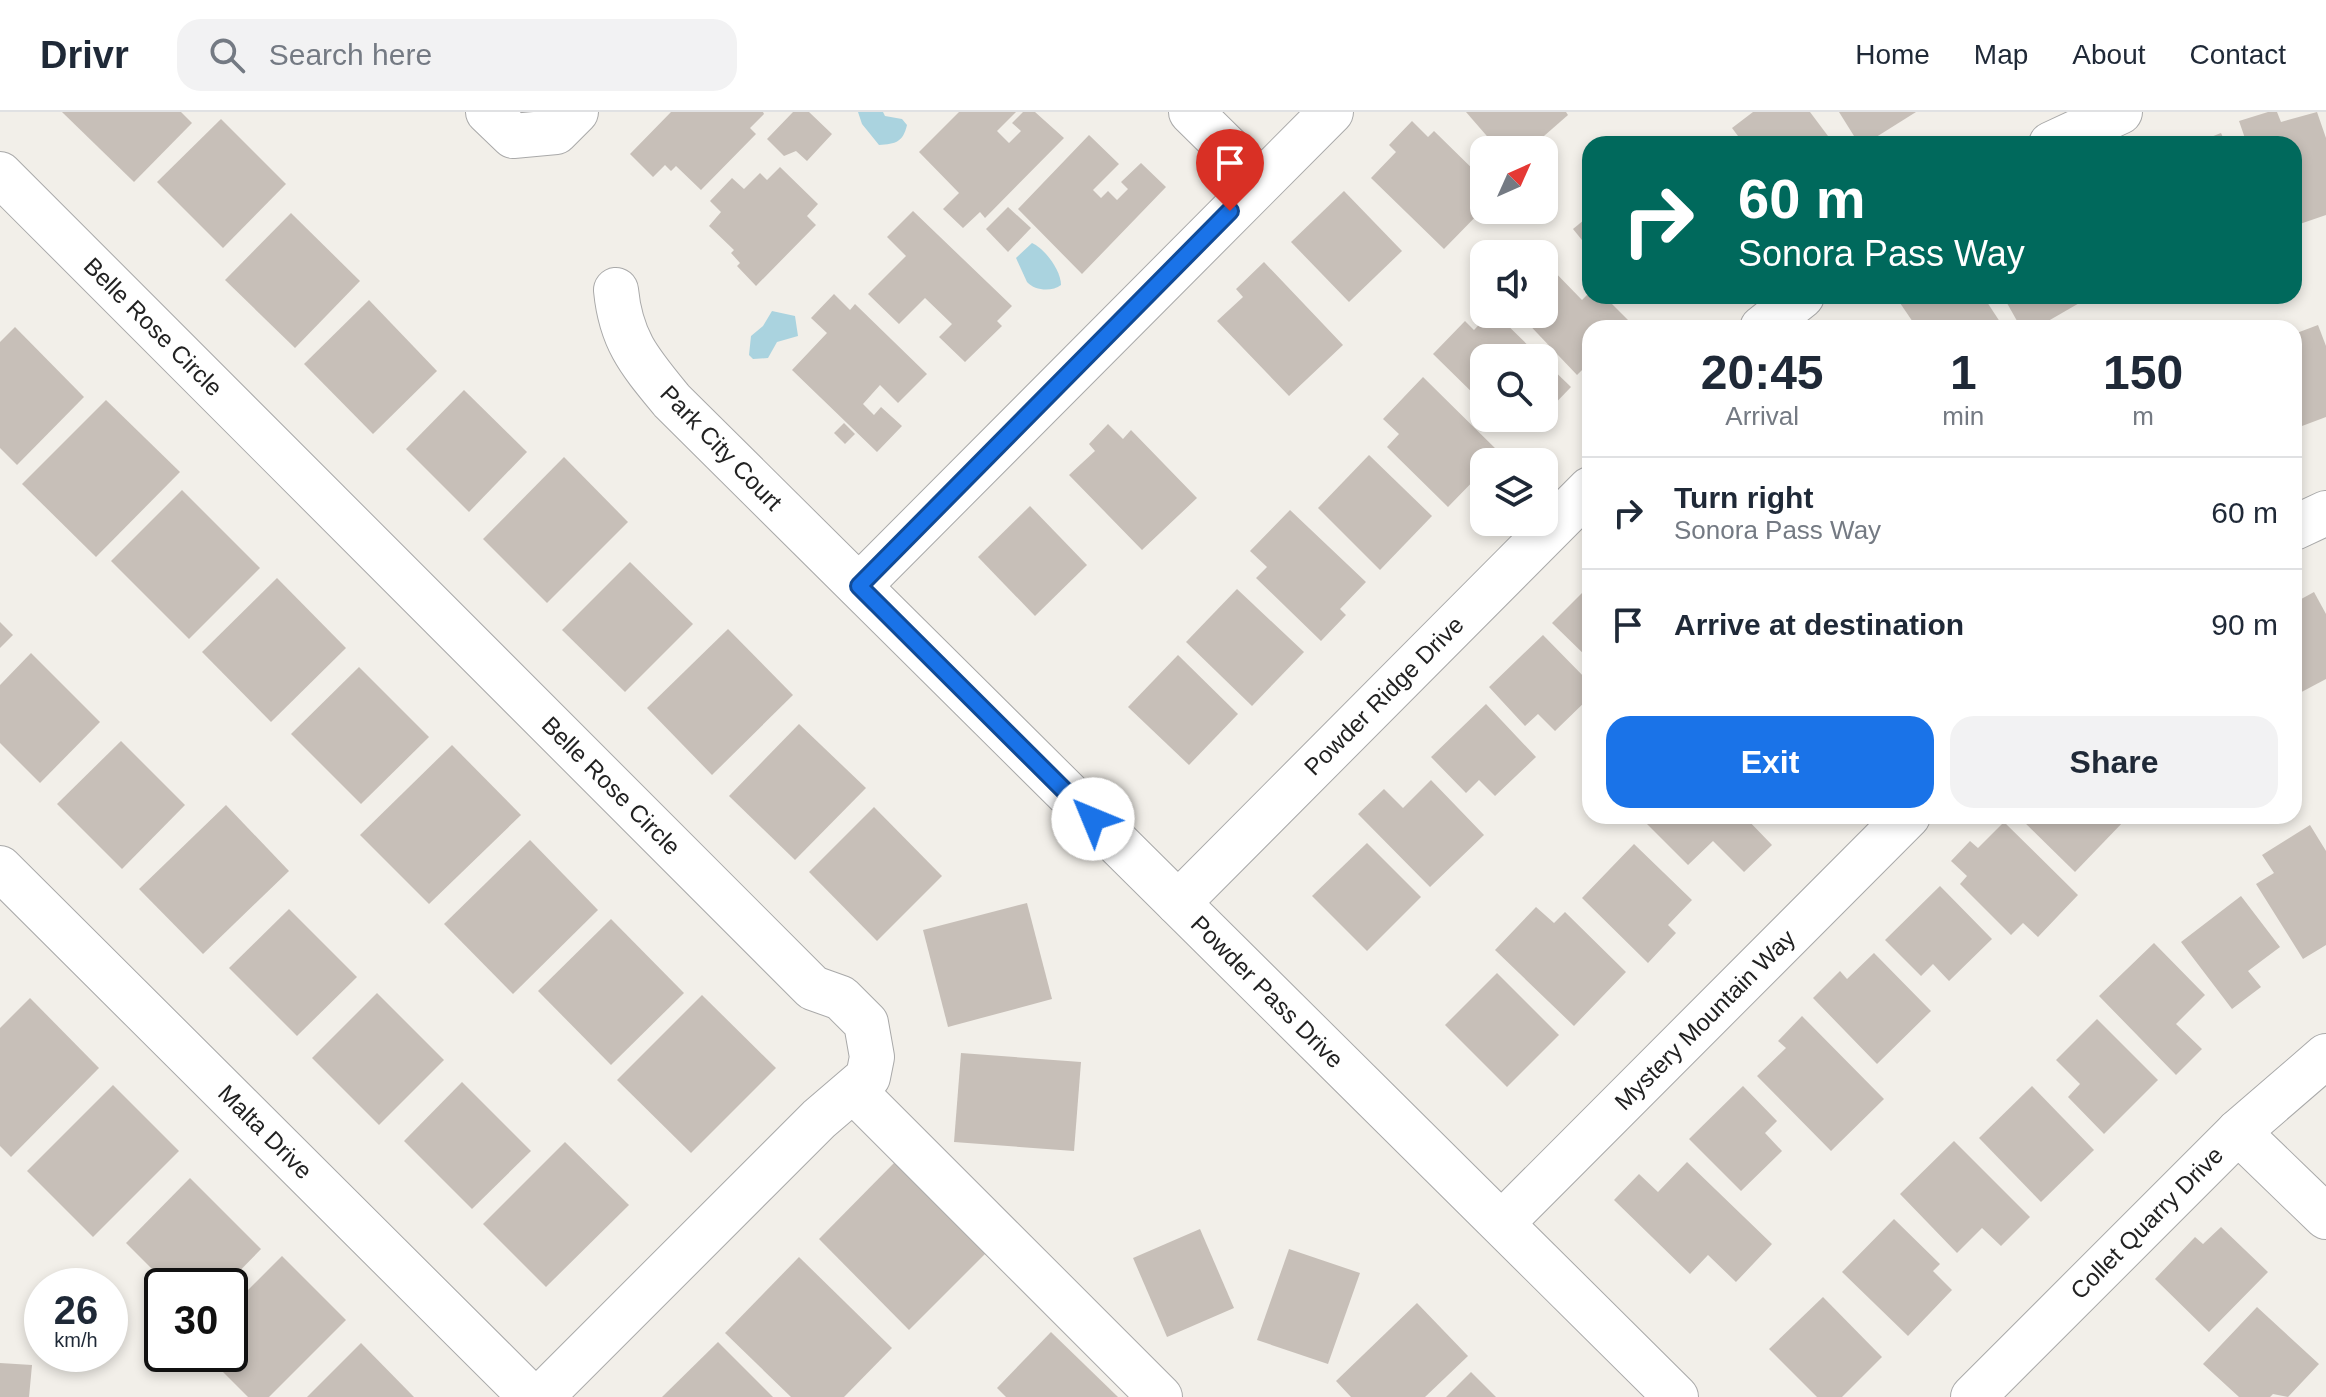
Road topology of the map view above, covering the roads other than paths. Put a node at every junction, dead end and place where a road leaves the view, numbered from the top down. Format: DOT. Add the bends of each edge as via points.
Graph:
graph roads {
  1 [pos="488,112"];
  2 [pos="576,112"];
  3 [pos="1191,112"];
  4 [pos="1331,112"];
  5 [pos="2120,112"];
  6 [pos="2068,136"];
  7 [pos="0,174"];
  8 [pos="1261,181"];
  9 [pos="616,290"];
  10 [pos="1792,304"];
  11 [pos="1772,320"];
  12 [pos="1582,497"];
  13 [pos="2326,513"];
  14 [pos="2302,524"];
  15 [pos="859,586"];
  16 [pos="1900,824"];
  17 [pos="0,868"];
  18 [pos="1178,903"];
  19 [pos="2326,1056"];
  20 [pos="854,1091"];
  21 [pos="2238,1132"];
  22 [pos="2326,1217"];
  23 [pos="1502,1223"];
  24 [pos="531,1397"];
  25 [pos="541,1397"];
  26 [pos="1160,1397"];
  27 [pos="1676,1397"];
  28 [pos="1973,1397"];
  1 -- 2 [label="street" via="513,136 556,132"];
  3 -- 8 [label="street"];
  4 -- 8 [label="street"];
  5 -- 6 [label="street"];
  7 -- 20 [label="street, Belle Rose Circle" via="813,988 841,998 866,1023 872,1057 868,1077"];
  8 -- 15 [label="street"];
  9 -- 15 [label="street, Park City Court" via="619,322 634,355 672,401"];
  10 -- 11 [label="street"];
  12 -- 18 [label="street, Powder Ridge Drive"];
  13 -- 14 [label="street"];
  15 -- 18 [label="street, Powder Pass Drive"];
  16 -- 23 [label="street, Mystery Mountain Way"];
  17 -- 24 [label="street, Malta Drive"];
  18 -- 23 [label="street, Powder Pass Drive"];
  19 -- 21 [label="street, Collet Quarry Drive"];
  20 -- 25 [label="street, Belle Rose Circle" via="819,1119"];
  20 -- 26 [label="street"];
  21 -- 22 [label="street"];
  21 -- 28 [label="street, Collet Quarry Drive"];
  23 -- 27 [label="street, Powder Pass Drive"];
}
